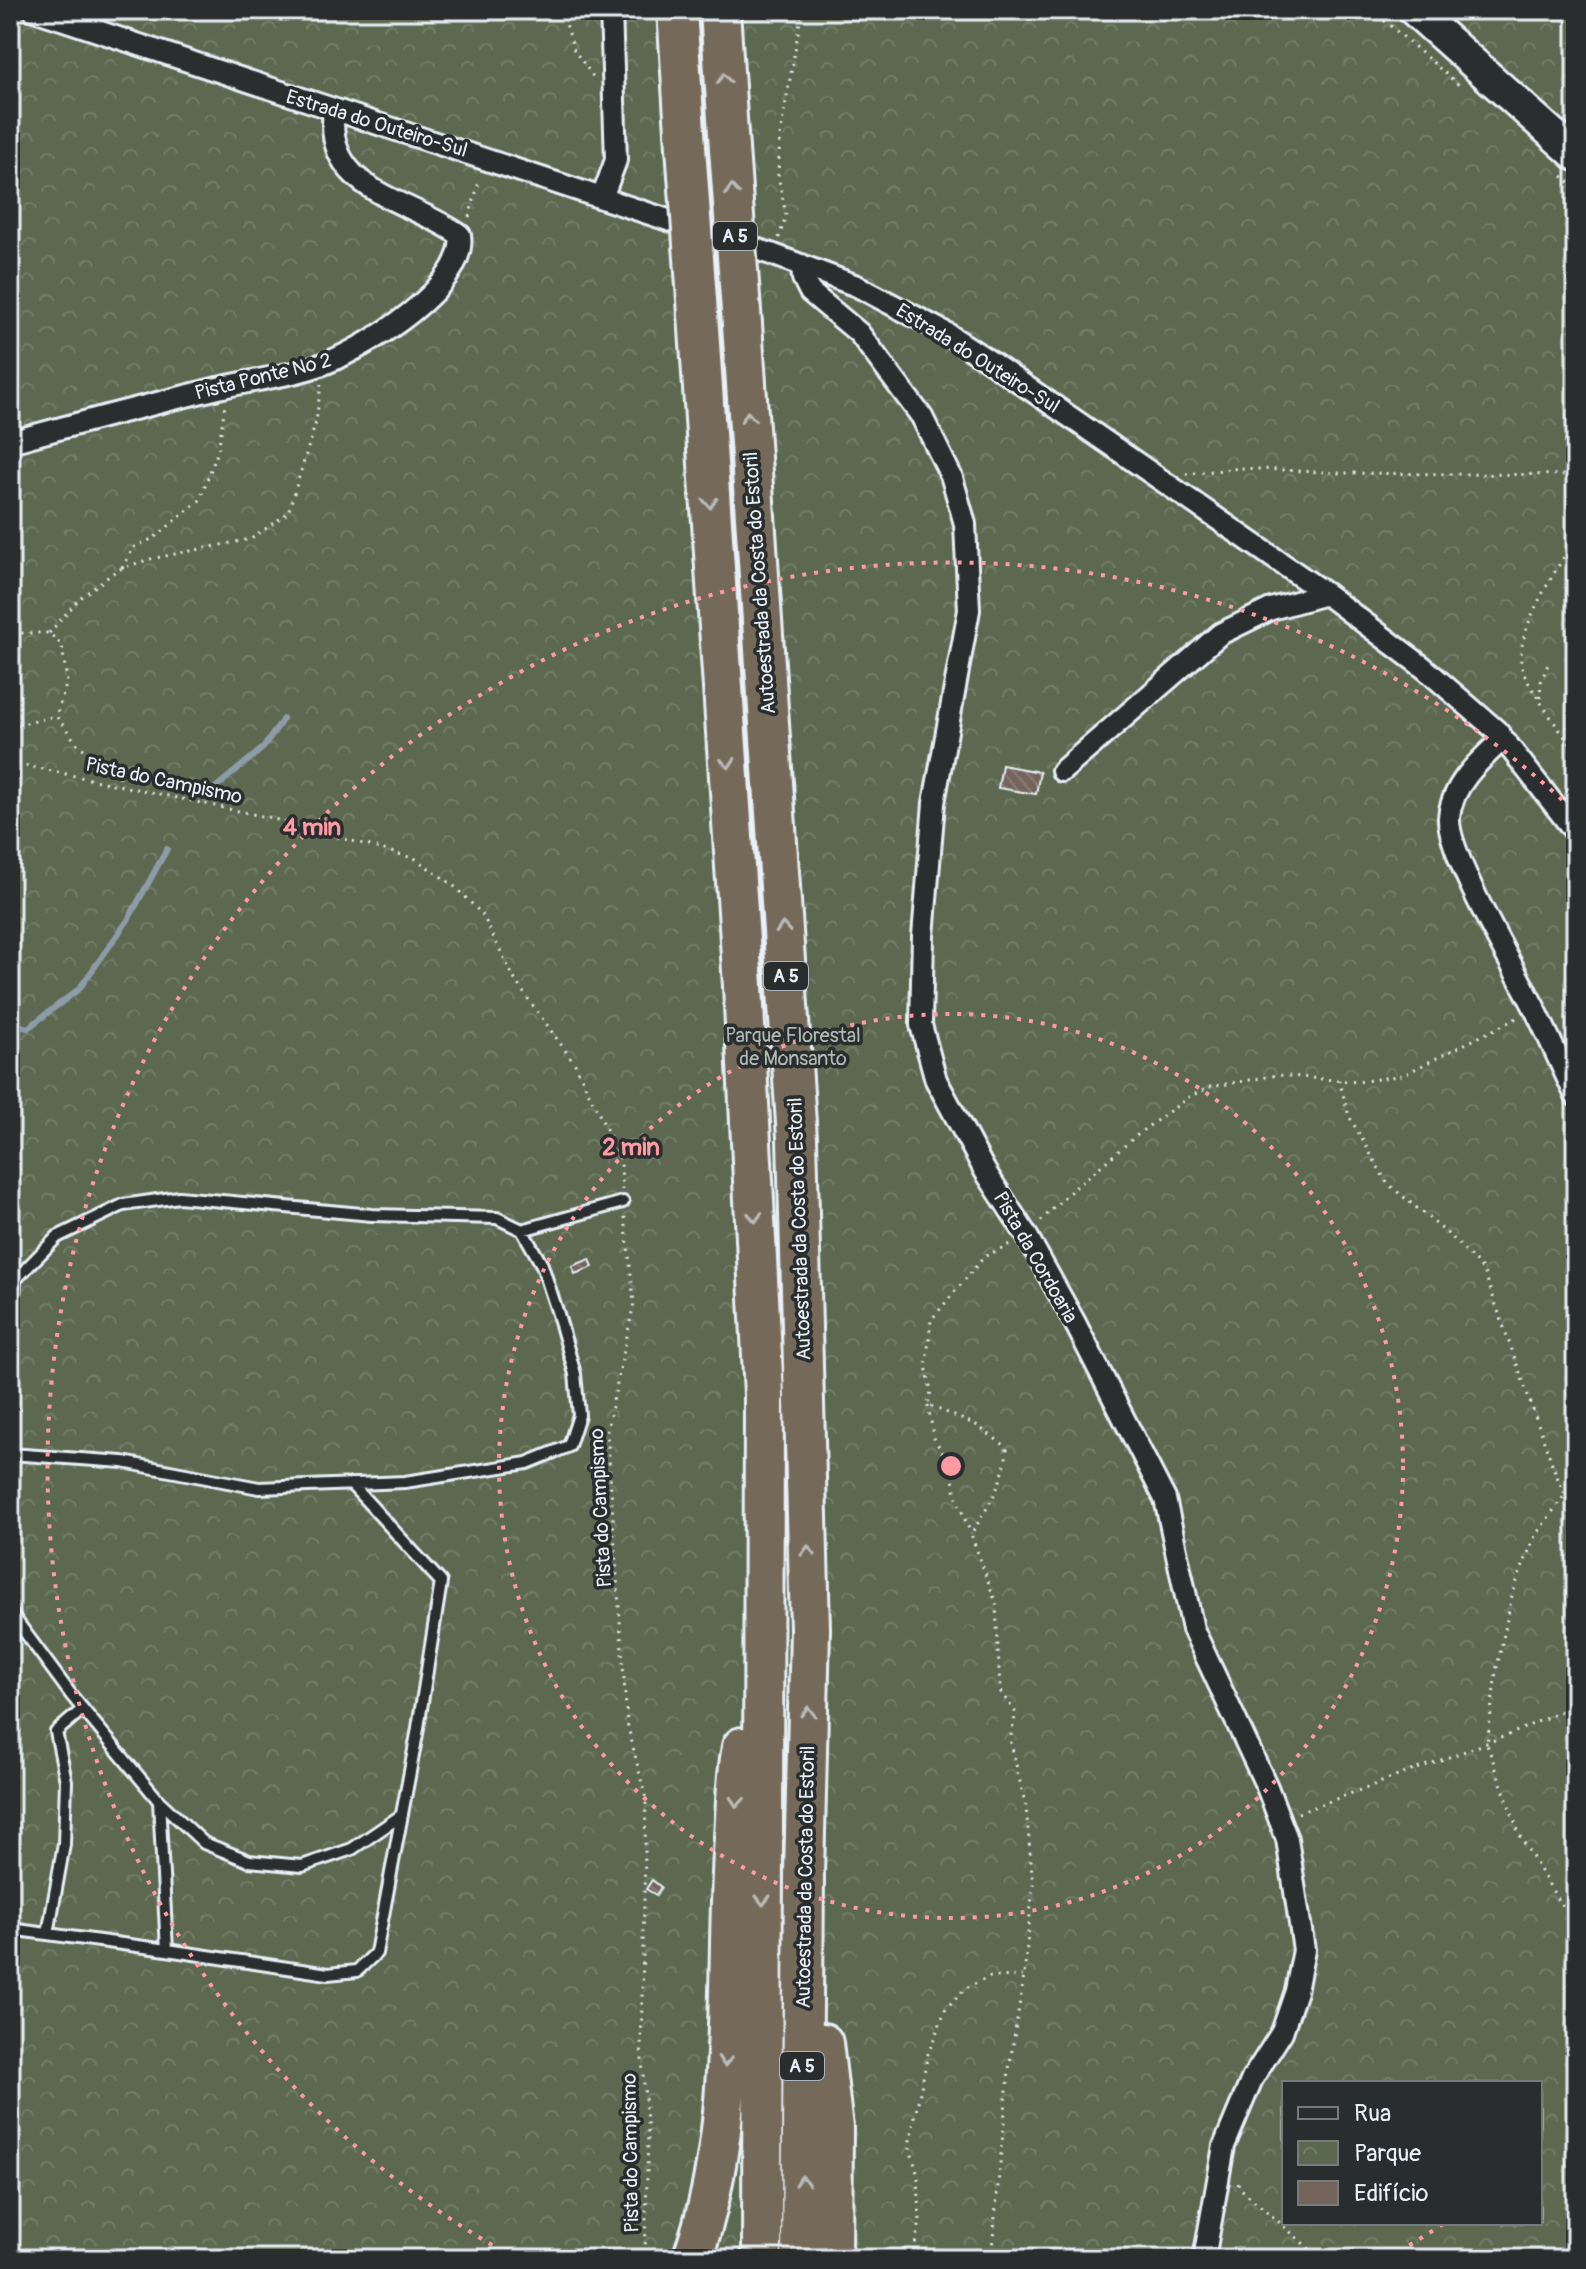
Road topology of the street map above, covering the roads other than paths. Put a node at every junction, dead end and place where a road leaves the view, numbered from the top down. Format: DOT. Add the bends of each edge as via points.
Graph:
graph roads {
  1 [pos="34,10"];
  2 [pos="611,10"];
  3 [pos="677,10"];
  4 [pos="720,10"];
  5 [pos="1414,10"];
  6 [pos="334,111"];
  7 [pos="1576,155"];
  8 [pos="602,198"];
  9 [pos="802,265"];
  10 [pos="10,442"];
  11 [pos="1326,594"];
  12 [pos="1503,739"];
  13 [pos="1062,771"];
  14 [pos="1576,833"];
  15 [pos="1576,1096"];
  16 [pos="623,1202"];
  17 [pos="522,1230"];
  18 [pos="10,1256"];
  19 [pos="15,1280"];
  20 [pos="10,1371"];
  21 [pos="10,1454"];
  22 [pos="351,1484"];
  23 [pos="10,1612"];
  24 [pos="764,1642"];
  25 [pos="83,1709"];
  26 [pos="159,1801"];
  27 [pos="402,1815"];
  28 [pos="804,1874"];
  29 [pos="10,1929"];
  30 [pos="48,1934"];
  31 [pos="167,1950"];
  32 [pos="763,2007"];
  33 [pos="692,2259"];
  34 [pos="739,2259"];
  35 [pos="762,2259"];
  36 [pos="801,2259"];
  37 [pos="832,2259"];
  38 [pos="1204,2259"];
  1 -- 6 [label="street, Estrada do Outeiro-Sul"];
  2 -- 8 [label="street" via="616,160"];
  3 -- 24 [label="highway, Autoestrada da Costa do Estoril / A 5, one-way, bridge" via="752,1139 764,1395"];
  28 -- 4 [label="highway, Autoestrada da Costa do Estoril / A 5, one-way, bridge" via="810,1629 797,1138"];
  5 -- 7 [label="street"];
  6 -- 8 [label="street, Estrada do Outeiro-Sul"];
  6 -- 10 [label="street, Pista Ponte Nº 2" via="331,133 340,157 369,189 460,235 458,261 426,301 359,348 323,364"];
  8 -- 9 [label="street, Estrada do Outeiro-Sul"];
  9 -- 11 [label="street, Estrada do Outeiro-Sul" via="900,307 981,355"];
  9 -- 38 [label="street, Pista da Cordoaria" via="810,292 859,333 922,417 952,478 965,524 969,610 934,803 923,936 921,1025 936,1080 1074,1321 1165,1499 1193,1629 1287,1839 1304,1950 1296,1991 1282,2032 1252,2079 1224,2146"];
  11 -- 12 [label="street, Estrada do Outeiro-Sul" via="1423,667"];
  11 -- 13 [label="street" via="1271,609 1220,634"];
  12 -- 14 [label="street, Estrada do Outeiro-Sul"];
  12 -- 15 [label="street" via="1456,792 1451,835"];
  16 -- 17 [label="lane"];
  17 -- 19 [label="lane" via="497,1218 372,1215 179,1197 123,1205 57,1237"];
  17 -- 22 [label="lane" via="542,1265 575,1374 579,1415 569,1446 527,1463 405,1482"];
  18 -- 19 [label="lane"];
  19 -- 20 [label="lane"];
  21 -- 22 [label="lane" via="123,1462 259,1488"];
  22 -- 27 [label="lane" via="441,1582"];
  23 -- 25 [label="lane"];
  24 -- 32 [label="highway, Autoestrada da Costa do Estoril / A 5, one-way"];
  24 -- 33 [label="highway, one-way" via="740,1759 721,2121 712,2193"];
  25 -- 26 [label="lane"];
  25 -- 30 [label="lane" via="56,1732 66,1797 64,1844"];
  26 -- 27 [label="lane" via="204,1843 249,1861 302,1866 352,1849"];
  26 -- 31 [label="lane"];
  27 -- 31 [label="lane" via="376,1953 357,1971 328,1974"];
  36 -- 28 [label="highway, Autoestrada da Costa do Estoril / A 5, one-way"];
  28 -- 37 [label="highway" via="833,2128"];
  29 -- 30 [label="lane"];
  30 -- 31 [label="lane"];
  32 -- 34 [label="highway" via="741,2155"];
  32 -- 35 [label="highway, Autoestrada da Costa do Estoril / A 5"];
}
